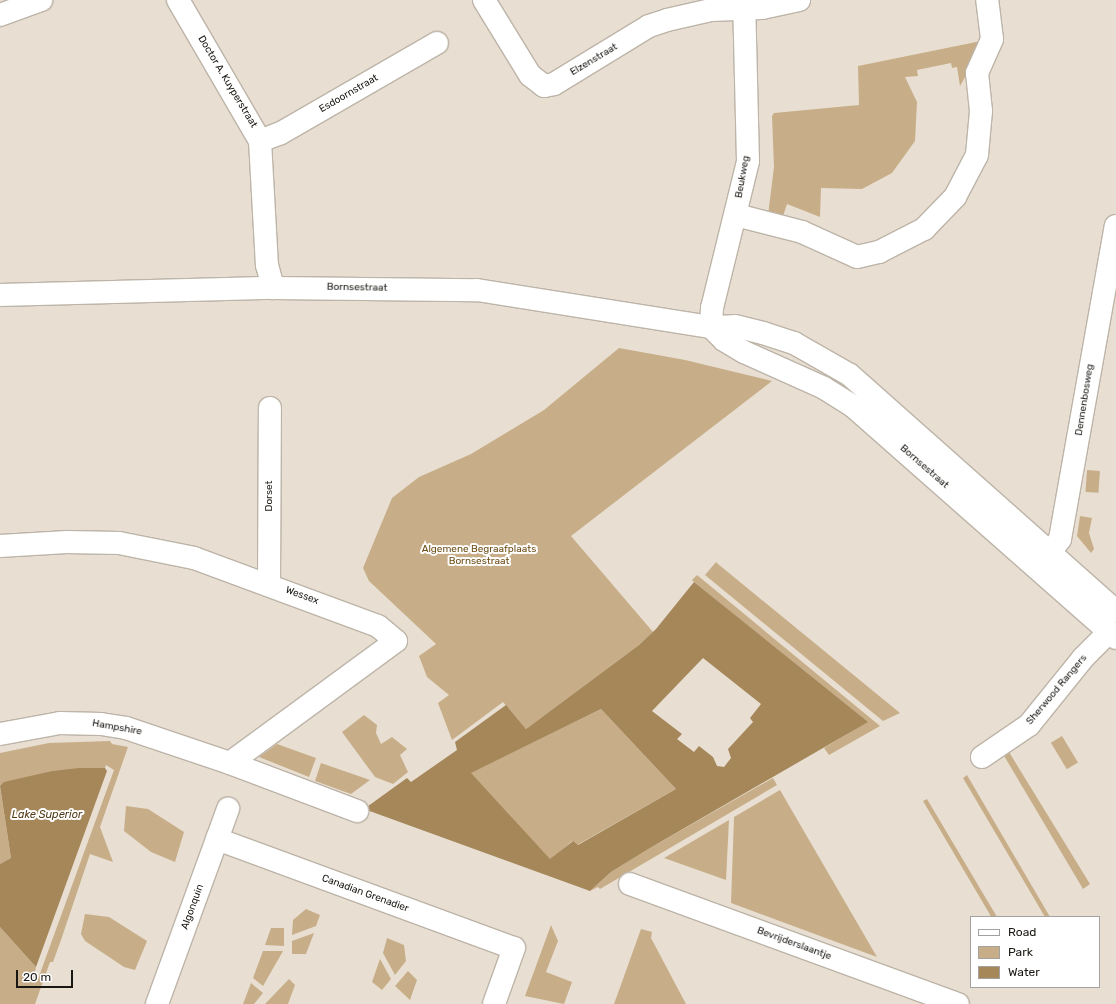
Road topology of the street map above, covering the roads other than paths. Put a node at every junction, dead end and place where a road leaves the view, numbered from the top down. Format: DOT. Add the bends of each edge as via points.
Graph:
graph roads {
  1 [pos="41,0"];
  2 [pos="178,0"];
  3 [pos="484,0"];
  4 [pos="799,0"];
  5 [pos="987,0"];
  6 [pos="744,4"];
  7 [pos="0,15"];
  8 [pos="437,43"];
  9 [pos="260,141"];
  10 [pos="736,215"];
  11 [pos="1116,226"];
  12 [pos="273,288"];
  13 [pos="0,295"];
  14 [pos="710,327"];
  15 [pos="270,408"];
  16 [pos="0,546"];
  17 [pos="1044,560"];
  18 [pos="269,584"];
  19 [pos="1116,611"];
  20 [pos="1113,635"];
  21 [pos="0,734"];
  22 [pos="982,757"];
  23 [pos="230,763"];
  24 [pos="228,809"];
  25 [pos="357,811"];
  26 [pos="217,839"];
  27 [pos="630,884"];
  28 [pos="157,1004"];
  29 [pos="494,1004"];
  30 [pos="958,1004"];
  1 -- 7 [label="street"];
  2 -- 9 [label="street, Doctor A. Kuyperstraat"];
  3 -- 6 [label="street, Elzenstraat" via="530,75 544,86 554,84 649,26 684,14"];
  4 -- 6 [label="street, Elzenstraat" via="762,8"];
  5 -- 10 [label="street" via="992,38 977,73 981,111 977,155 955,197 924,229 879,252 857,257 802,232"];
  6 -- 10 [label="street, Beukweg" via="748,161"];
  8 -- 9 [label="street, Esdoornstraat" via="281,133"];
  9 -- 12 [label="street, Doctor A. Kuyperstraat" via="267,265"];
  10 -- 14 [label="street, Beukweg" via="712,308"];
  11 -- 17 [label="street, Dennenbosweg" via="1060,539"];
  12 -- 13 [label="street, Bornsestraat"];
  12 -- 14 [label="street, Bornsestraat" via="477,290"];
  14 -- 17 [label="street, Bornsestraat" via="724,340 744,352 824,388 854,407"];
  14 -- 17 [label="street, Bornsestraat" via="735,326 762,333 794,343 835,365 887,406"];
  15 -- 18 [label="street, Dorset"];
  16 -- 18 [label="street, Wessex" via="67,542 119,543 194,558"];
  17 -- 19 [label="street, Bornsestraat"];
  17 -- 20 [label="street, Bornsestraat"];
  18 -- 23 [label="street, Wessex" via="378,626 396,641"];
  20 -- 22 [label="street, Sherwood Rangers" via="1083,658 1029,725"];
  21 -- 23 [label="street, Hampshire" via="60,723 101,724 143,732"];
  23 -- 25 [label="street"];
  24 -- 26 [label="street, Algonquin"];
  26 -- 28 [label="street, Algonquin"];
  26 -- 29 [label="street, Canadian Grenadier" via="514,948"];
  27 -- 30 [label="street, Bevrijderslaantje"];
}
